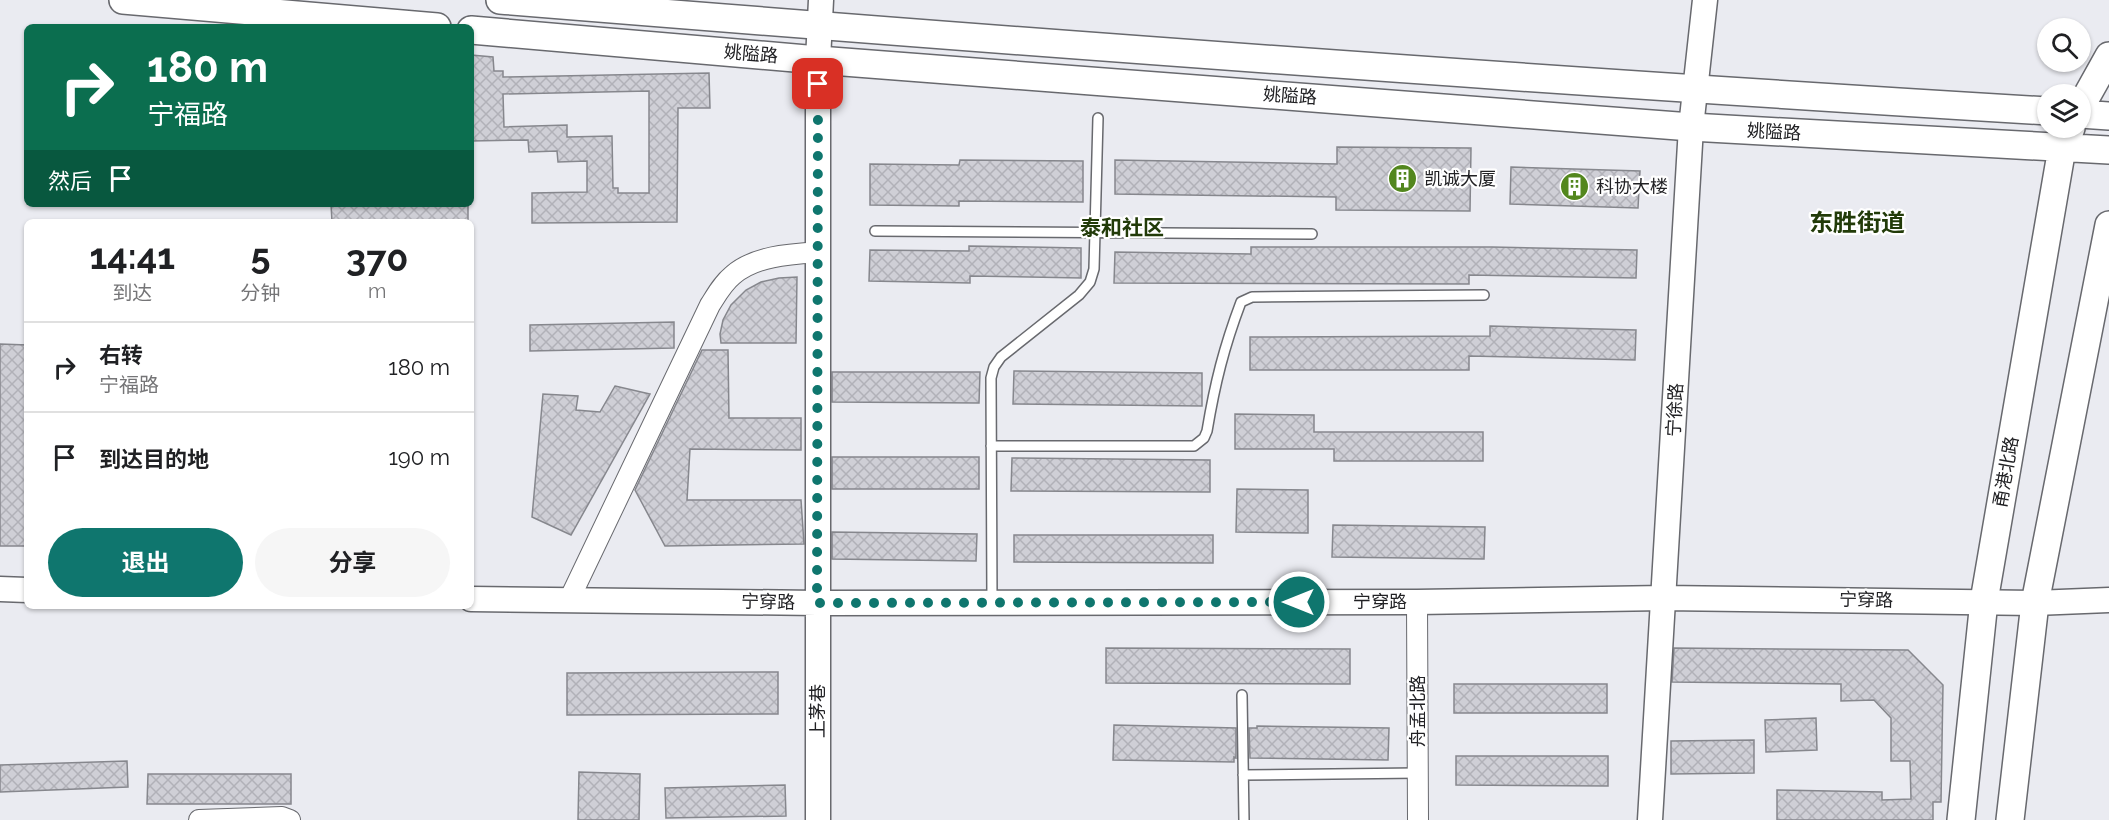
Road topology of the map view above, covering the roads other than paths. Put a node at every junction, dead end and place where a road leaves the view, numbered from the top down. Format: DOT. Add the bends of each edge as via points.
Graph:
graph roads {
  1 [pos="123,0"];
  2 [pos="501,0"];
  3 [pos="1705,0"];
  4 [pos="820,13"];
  5 [pos="402,24"];
  6 [pos="474,30"];
  7 [pos="2109,56"];
  8 [pos="818,60"];
  9 [pos="2091,88"];
  10 [pos="1695,90"];
  11 [pos="2037,110"];
  12 [pos="2091,115"];
  13 [pos="2109,116"];
  14 [pos="1098,118"];
  15 [pos="1691,128"];
  16 [pos="2037,137"];
  17 [pos="2067,138"];
  18 [pos="2109,150"];
  19 [pos="2109,225"];
  20 [pos="875,231"];
  21 [pos="1094,233"];
  22 [pos="1312,234"];
  23 [pos="818,252"];
  24 [pos="1484,295"];
  25 [pos="991,446"];
  26 [pos="0,589"];
  27 [pos="24,590"];
  28 [pos="1664,598"];
  29 [pos="474,599"];
  30 [pos="569,600"];
  31 [pos="2109,600"];
  32 [pos="1417,602"];
  33 [pos="1984,602"];
  34 [pos="817,603"];
  35 [pos="992,603"];
  36 [pos="2036,603"];
  37 [pos="1242,695"];
  38 [pos="1418,773"];
  39 [pos="1243,775"];
  40 [pos="199,820"];
  41 [pos="290,820"];
  42 [pos="818,820"];
  43 [pos="1244,820"];
  44 [pos="1418,820"];
  45 [pos="1650,820"];
  46 [pos="1961,820"];
  47 [pos="2010,820"];
  1 -- 5 [label="main road"];
  2 -- 4 [label="main road, 姚隘路"];
  3 -- 10 [label="street, 宁徐路"];
  4 -- 8 [label="street, 上茅巷"];
  4 -- 10 [label="main road, 姚隘路"];
  6 -- 8 [label="main road, 姚隘路"];
  7 -- 9 [label="main road"];
  8 -- 15 [label="main road, 姚隘路"];
  8 -- 23 [label="street, 上茅巷"];
  10 -- 11 [label="main road, 姚隘路"];
  10 -- 15 [label="street, 宁徐路"];
  12 -- 13 [label="main road"];
  14 -- 21 [label="lane"];
  15 -- 16 [label="main road, 姚隘路"];
  15 -- 28 [label="street, 宁徐路"];
  17 -- 18 [label="main road, 姚隘路"];
  17 -- 33 [label="main road, 甬港北路"];
  19 -- 36 [label="main road"];
  20 -- 21 [label="lane"];
  21 -- 22 [label="lane"];
  21 -- 25 [label="lane" via="1090,282 994,367"];
  23 -- 30 [label="street" via="763,261 735,273 725,283 710,305"];
  23 -- 34 [label="street, 上茅巷"];
  24 -- 25 [label="lane" via="1252,297 1241,302 1216,378 1207,431 1194,446"];
  25 -- 35 [label="lane"];
  26 -- 27 [label="street"];
  28 -- 32 [label="street, 宁穿路"];
  28 -- 33 [label="street, 宁穿路"];
  28 -- 45 [label="street, 宁徐路"];
  29 -- 30 [label="street, 宁穿路"];
  30 -- 34 [label="street, 宁穿路"];
  31 -- 36 [label="street, 宁穿路"];
  32 -- 35 [label="street, 宁穿路"];
  32 -- 38 [label="street, 舟孟北路"];
  33 -- 36 [label="street, 宁穿路"];
  33 -- 46 [label="main road, 甬港北路"];
  34 -- 35 [label="street, 宁穿路"];
  34 -- 42 [label="street, 上茅巷"];
  36 -- 47 [label="main road"];
  37 -- 39 [label="lane"];
  38 -- 39 [label="lane"];
  38 -- 44 [label="street, 舟孟北路"];
  39 -- 43 [label="lane"];
  40 -- 41 [label="street"];
}
